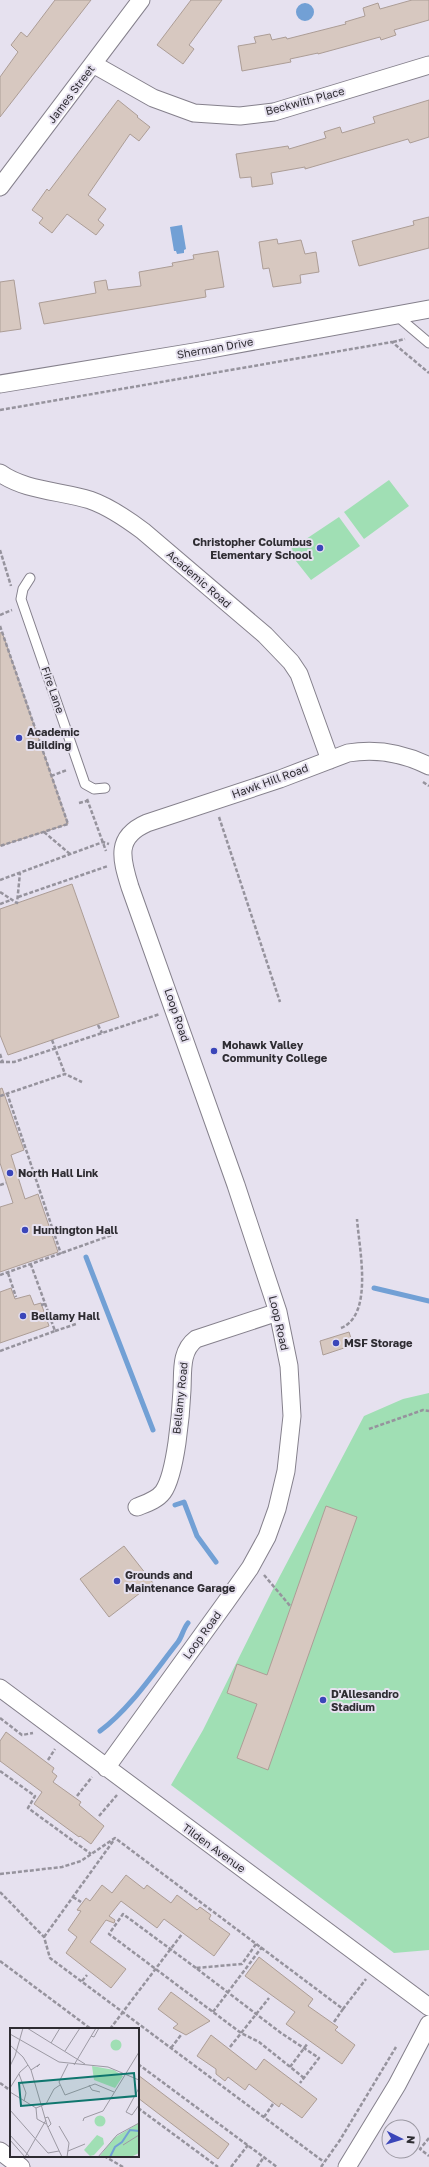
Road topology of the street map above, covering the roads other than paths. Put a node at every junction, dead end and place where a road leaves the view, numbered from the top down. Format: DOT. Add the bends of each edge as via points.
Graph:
graph roads {
  1 [pos="141,0"];
  2 [pos="93,64"];
  3 [pos="429,65"];
  4 [pos="0,187"];
  5 [pos="429,309"];
  6 [pos="396,315"];
  7 [pos="429,343"];
  8 [pos="0,384"];
  9 [pos="0,473"];
  10 [pos="30,578"];
  11 [pos="330,760"];
  12 [pos="424,773"];
  13 [pos="105,788"];
  14 [pos="123,848"];
  15 [pos="278,1312"];
  16 [pos="138,1507"];
  17 [pos="0,1688"];
  18 [pos="99,1772"];
  19 [pos="429,2007"];
  20 [pos="429,2024"];
  21 [pos="0,2151"];
  22 [pos="21,2167"];
  23 [pos="347,2167"];
  1 -- 2 [label="street, James Street"];
  2 -- 3 [label="street, Beckwith Place" via="153,98 194,113 240,116 276,111"];
  2 -- 4 [label="street, James Street"];
  5 -- 6 [label="street, Sherman Drive"];
  6 -- 7 [label="lane"];
  6 -- 8 [label="street, Sherman Drive"];
  9 -- 11 [label="street, Academic Road" via="19,483 89,500 124,516 265,635 292,662"];
  10 -- 13 [label="lane, Fire Lane" via="23,589 21,599 85,784 94,789"];
  11 -- 12 [label="street, Hawk Hill Road" via="348,753 373,750 404,755"];
  11 -- 14 [label="street, Hawk Hill Road" via="147,823 130,832"];
  14 -- 15 [label="street, Loop Road" via="123,863 130,887 236,1185"];
  15 -- 16 [label="street, Bellamy Road" via="196,1339 188,1346 169,1481 164,1491 154,1500"];
  15 -- 18 [label="street, Loop Road" via="289,1366 292,1416 286,1471 267,1537 250,1568 226,1602"];
  17 -- 18 [label="street, Tilden Avenue"];
  18 -- 19 [label="street, Tilden Avenue"];
  20 -- 23 [label="street" via="397,2085"];
  21 -- 22 [label="street"];
}
